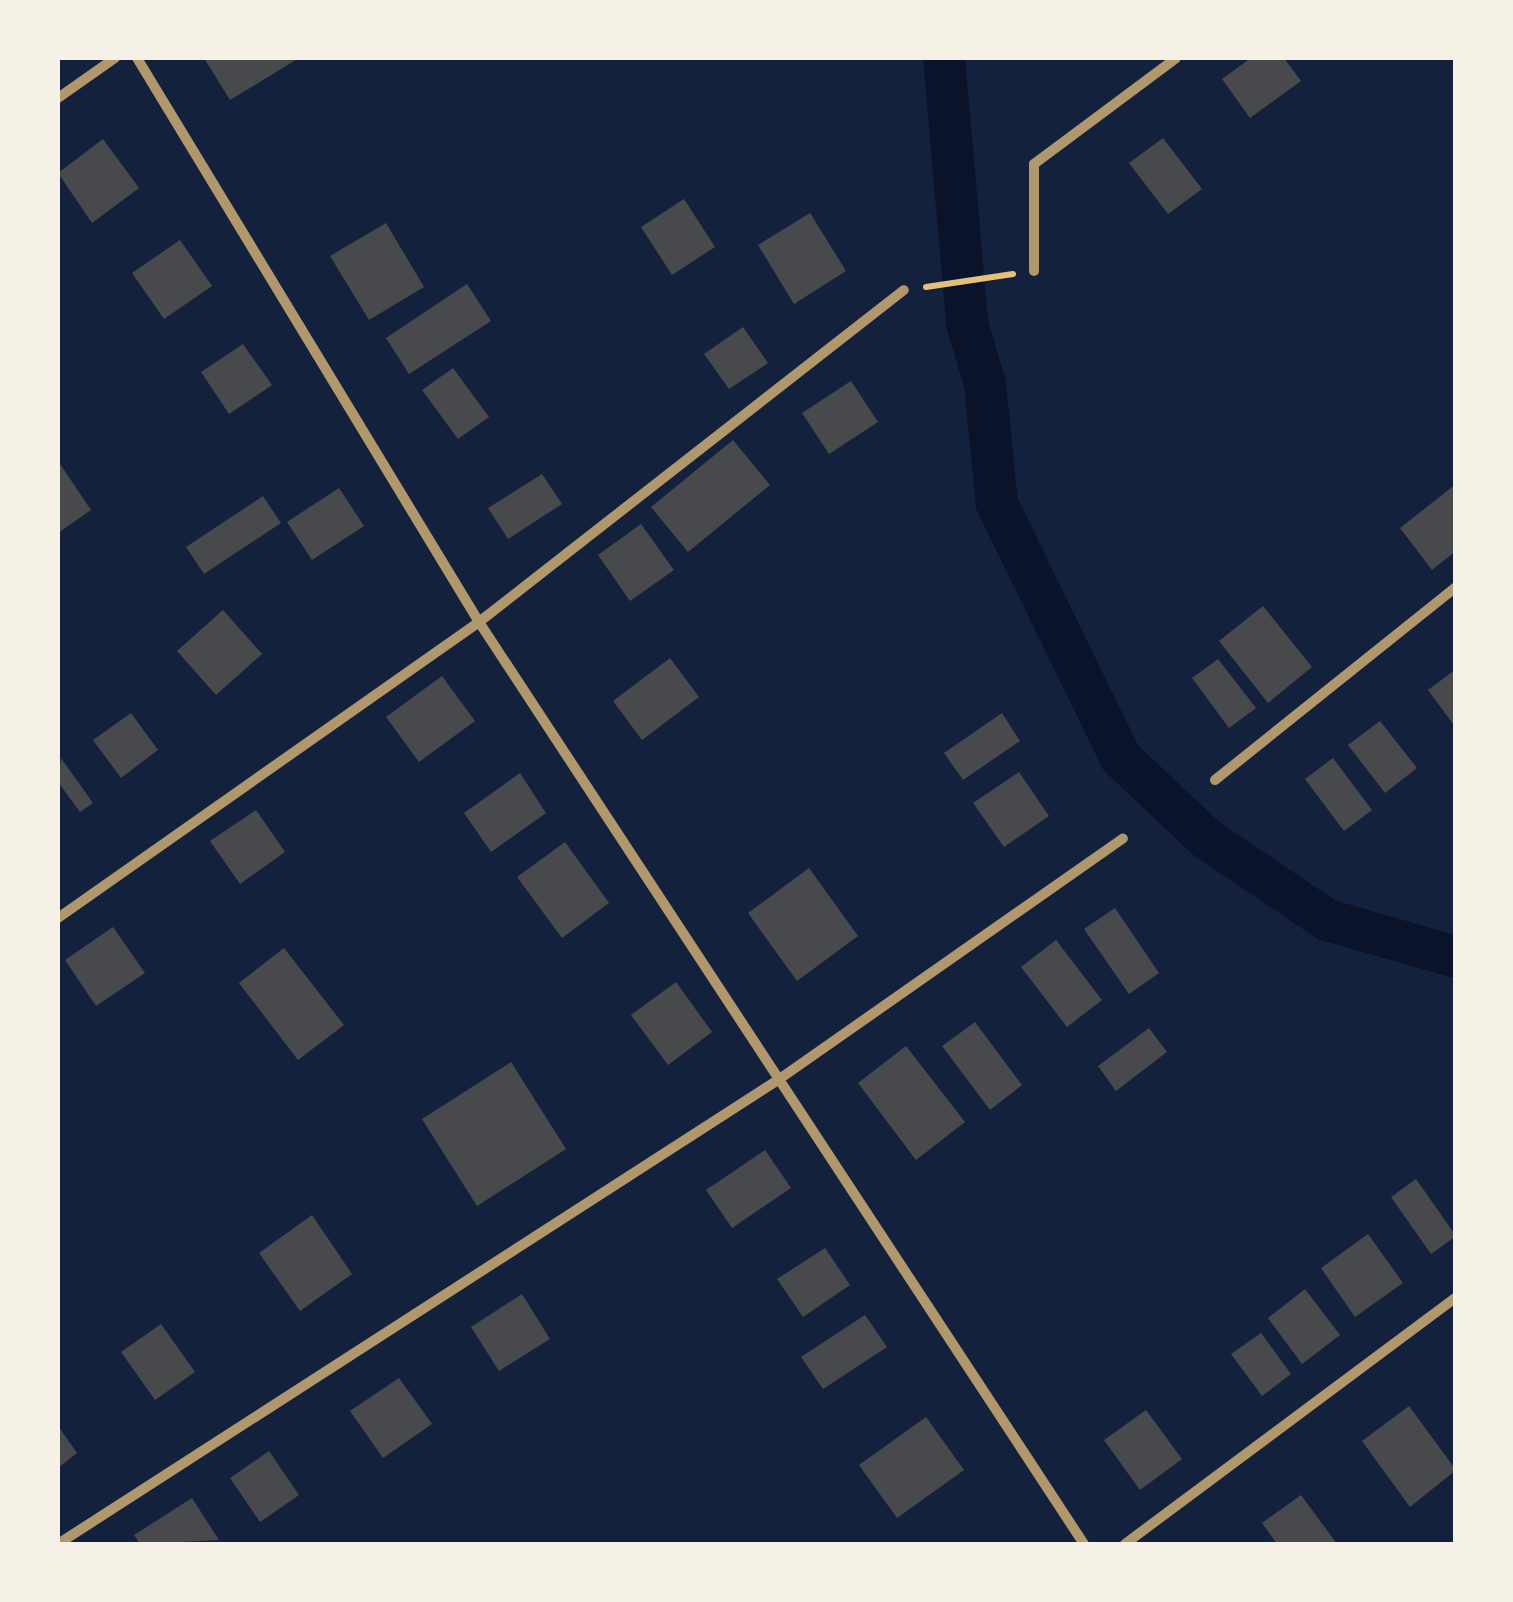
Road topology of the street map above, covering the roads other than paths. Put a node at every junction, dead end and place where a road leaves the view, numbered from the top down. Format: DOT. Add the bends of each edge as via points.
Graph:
graph roads {
  1 [pos="115,58"];
  2 [pos="137,58"];
  3 [pos="1176,58"];
  4 [pos="58,98"];
  5 [pos="1034,271"];
  6 [pos="904,290"];
  7 [pos="1456,586"];
  8 [pos="479,622"];
  9 [pos="1216,780"];
  10 [pos="1123,838"];
  11 [pos="58,918"];
  12 [pos="778,1080"];
  13 [pos="1456,1297"];
  14 [pos="58,1544"];
  15 [pos="1084,1544"];
  16 [pos="1124,1544"];
  1 -- 4 [label="street"];
  2 -- 8 [label="street"];
  3 -- 5 [label="street" via="1034,164"];
  6 -- 8 [label="street"];
  7 -- 9 [label="street"];
  8 -- 11 [label="street"];
  8 -- 12 [label="street"];
  10 -- 12 [label="street"];
  12 -- 14 [label="street"];
  12 -- 15 [label="street"];
  13 -- 16 [label="street"];
}
